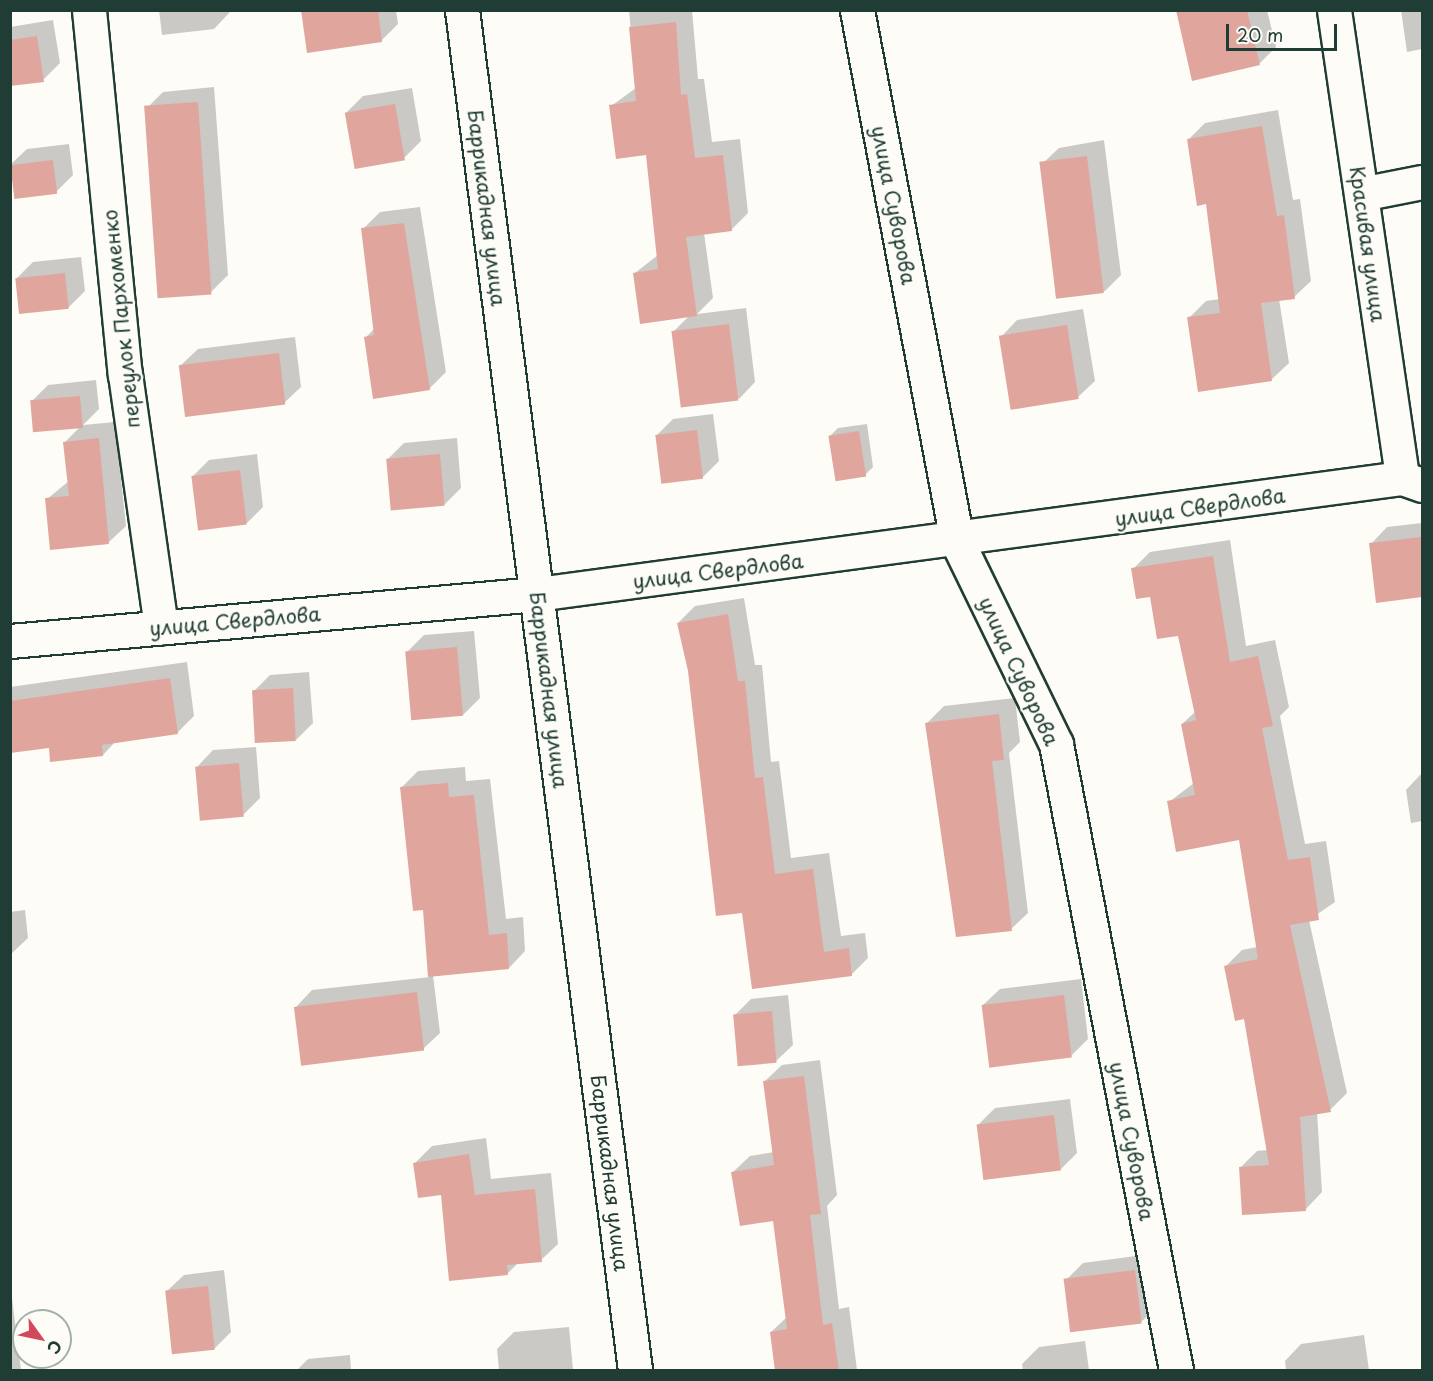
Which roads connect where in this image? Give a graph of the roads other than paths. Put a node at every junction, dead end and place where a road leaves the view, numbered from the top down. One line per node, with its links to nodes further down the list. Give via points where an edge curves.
1 (89, 10): 10 (street, переулок Пархоменко, via 125,374)
2 (462, 10): 9 (street, Баррикадная улица)
3 (857, 10): 8 (street, улица Суворова)
4 (1334, 10): 6 (street, Красивая улица)
5 (1422, 182): 6 (street)
6 (1361, 194): 7 (street, Красивая улица)
7 (1412, 481): 8 (street, улица Свердлова)
8 (957, 541): 9 (street, улица Свердлова); 13 (street, улица Суворова, via 1056,744)
9 (537, 594): 10 (street, улица Свердлова); 12 (street, Баррикадная улица)
10 (161, 627): 11 (street, улица Свердлова)
11 (10, 640)
12 (636, 1371)
13 (1176, 1371)

